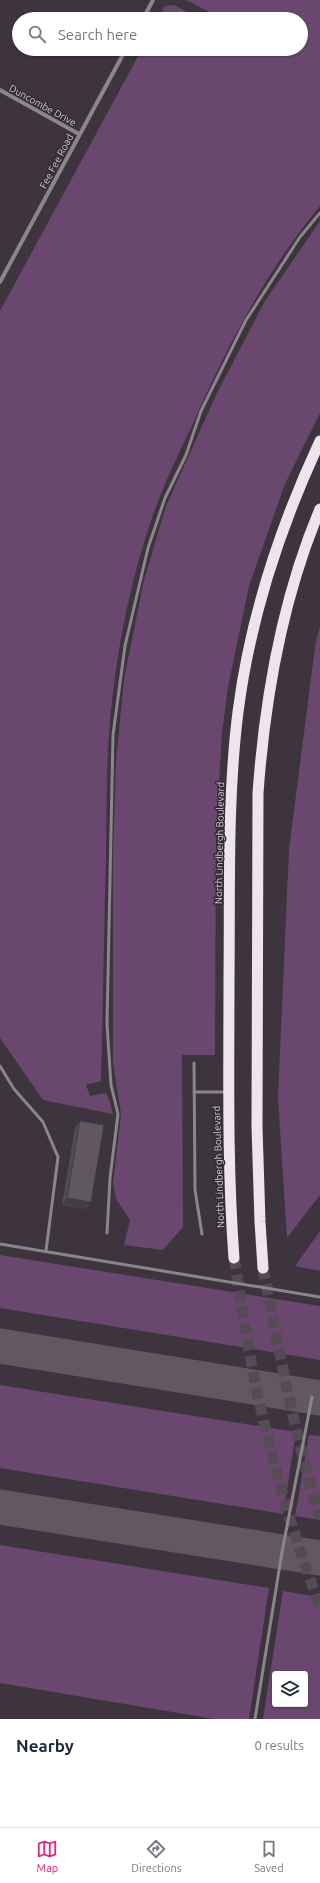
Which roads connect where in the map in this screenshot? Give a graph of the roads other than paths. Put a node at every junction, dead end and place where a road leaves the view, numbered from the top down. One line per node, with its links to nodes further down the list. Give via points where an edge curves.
1 (153, 0): 2 (street)
2 (147, 12)
3 (122, 56): 5 (street, Fee Fee Road)
4 (0, 90): 5 (street, Duncombe Drive)
5 (79, 134): 7 (street, Fee Fee Road)
6 (320, 213): 14 (lane, via 300,237 246,320 201,411 186,455 165,498 148,548 125,646 113,735 107,1024 110,1084 118,1114)
7 (0, 282)
8 (320, 441): 13 (highway, North Lindbergh Boulevard, via 302,481 269,571 256,618 238,711 231,805)
9 (320, 509): 19 (highway, via 288,604 268,697 258,793 257,1127)
10 (194, 1063): 12 (lane)
11 (0, 1066): 17 (lane, via 14,1089 43,1122 58,1157)
12 (194, 1092): 13 (lane); 15 (lane, via 195,1190)
13 (228, 1092): 18 (highway, North Lindbergh Boulevard)
14 (106, 1233)
15 (202, 1234)
16 (0, 1244): 17 (lane)
17 (46, 1251): 20 (lane)
18 (234, 1258)
19 (263, 1268)
20 (320, 1297)
21 (312, 1397): 22 (lane, via 282,1552)
22 (255, 1719)

